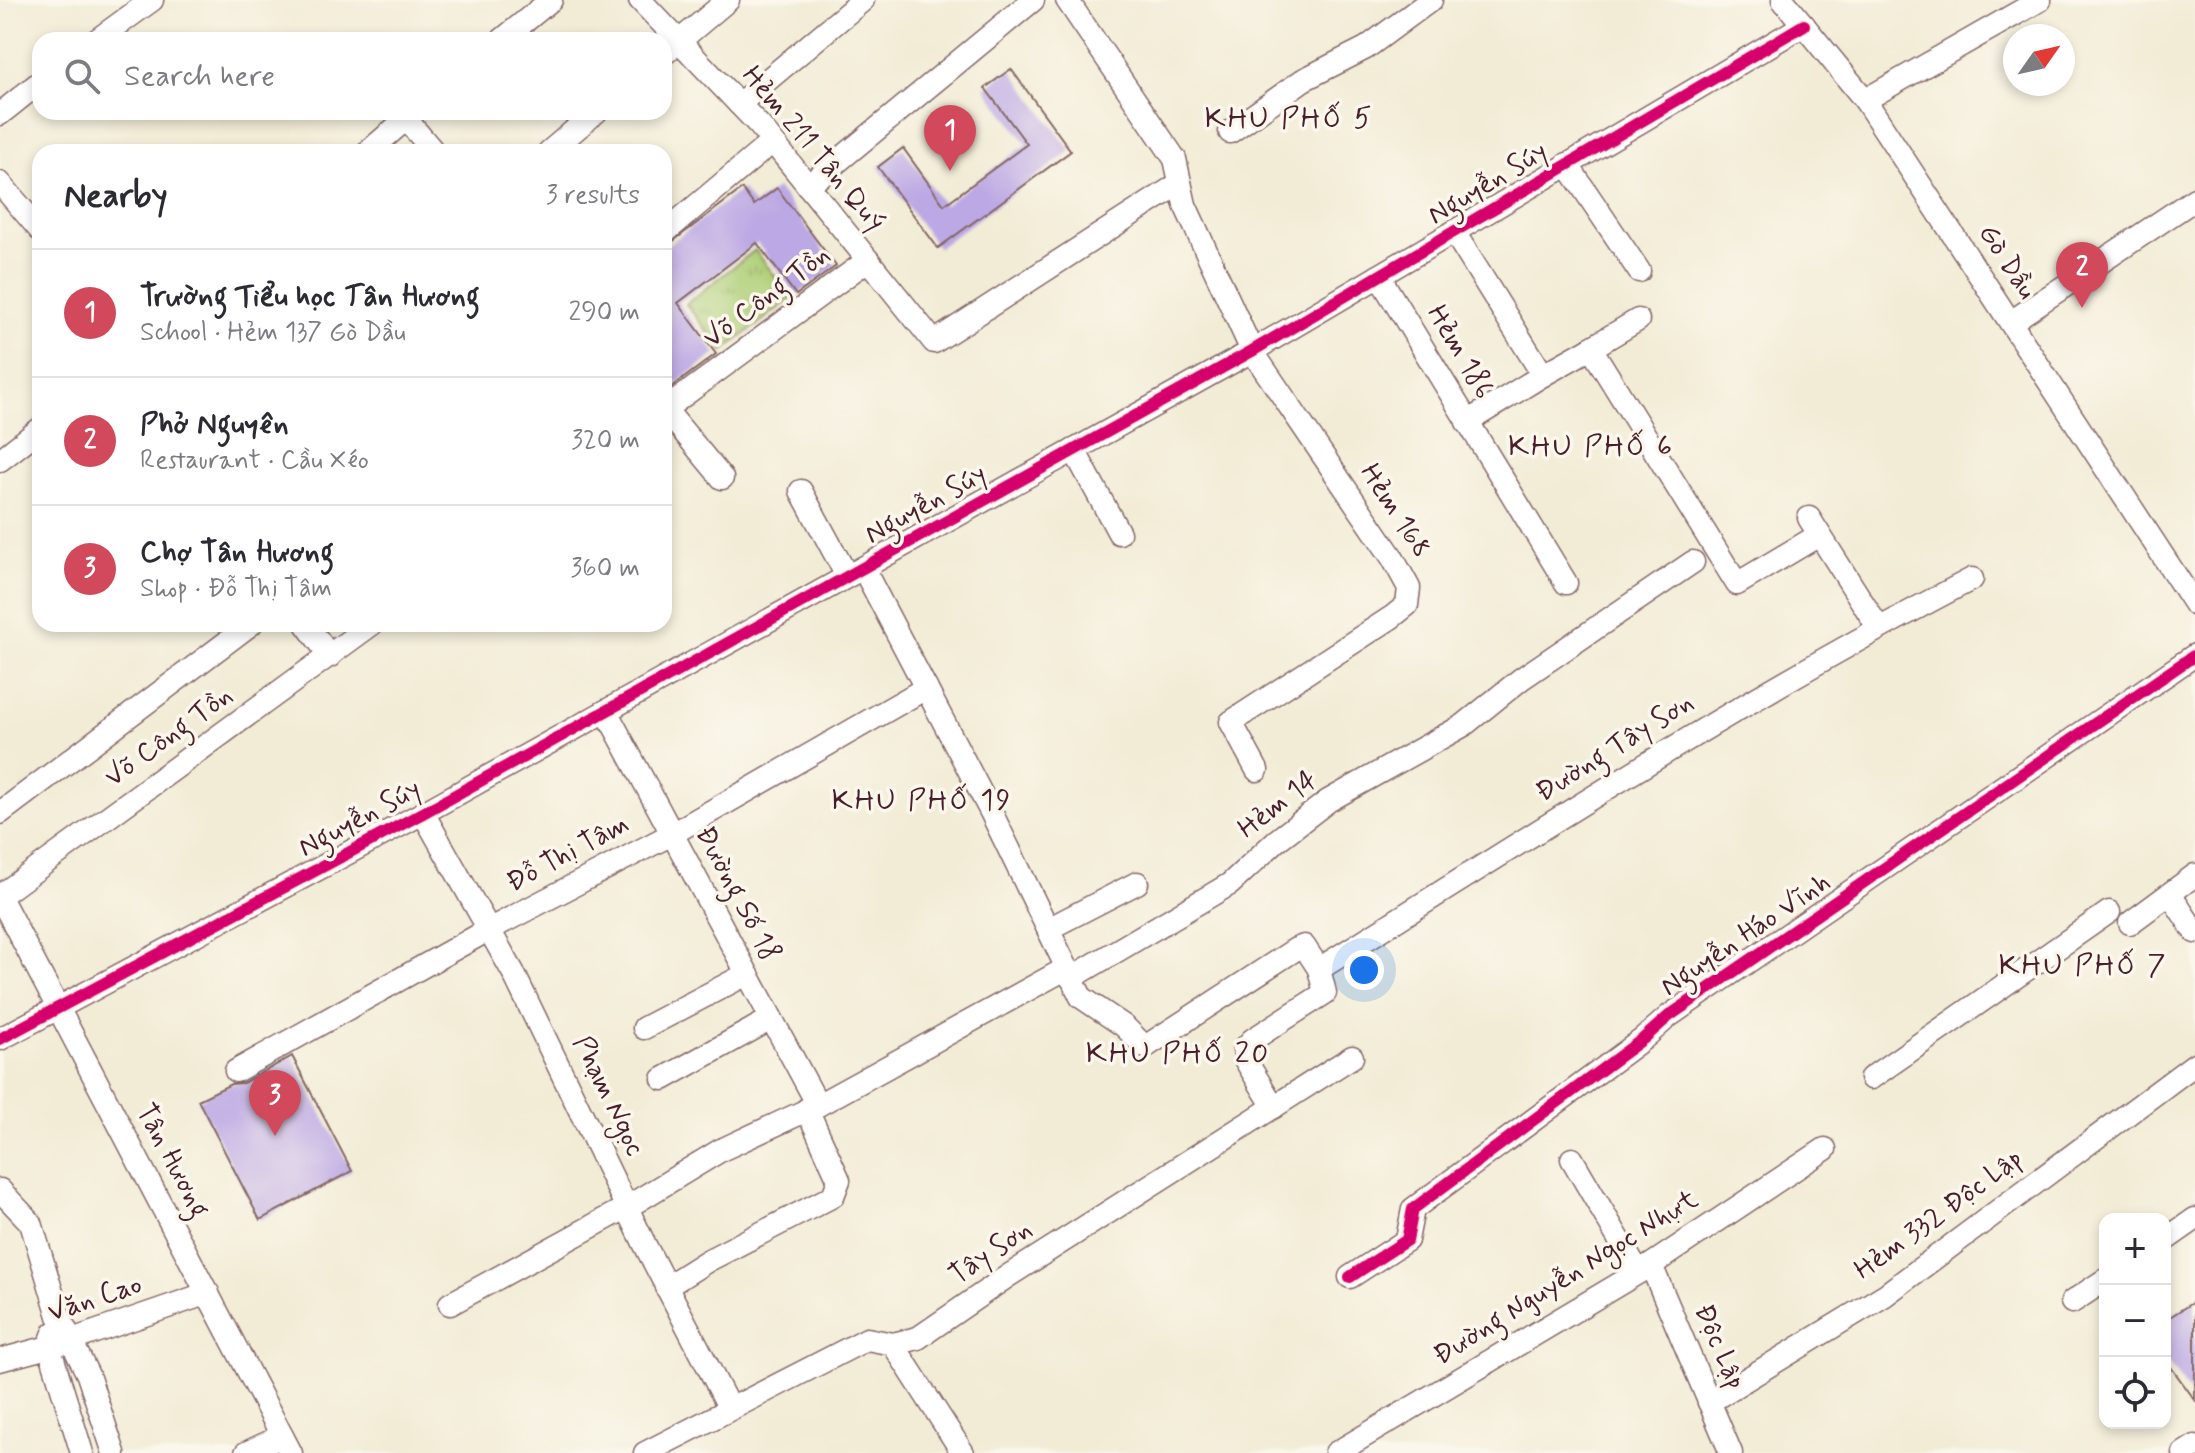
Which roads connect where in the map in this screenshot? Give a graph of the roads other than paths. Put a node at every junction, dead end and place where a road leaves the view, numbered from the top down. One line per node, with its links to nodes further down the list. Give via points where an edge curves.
1 (152, 0): 12 (street)
2 (551, 0): 13 (street)
3 (640, 0): 14 (street, Hẻm 211 Tân Quý)
4 (728, 0): 15 (street)
5 (863, 0): 19 (street)
6 (1033, 0): 32 (street)
7 (1067, 0): 31 (street, via 1175,159)
8 (1431, 0): 24 (street, via 1366,48 1303,80)
9 (1783, 0): 11 (street, Gò Dầu)
10 (2035, 1): 18 (street)
11 (1804, 25): 18 (street, Gò Dầu); 29 (street, Nguyễn Súy)
12 (108, 32)
13 (512, 32)
14 (661, 32)
15 (672, 46)
16 (672, 48): 19 (street, Hẻm 211 Tân Quý)
17 (32, 88): 20 (street)
18 (1865, 100): 41 (street, Gò Dầu)
19 (739, 104): 25 (street, Hẻm 211 Tân Quý)
20 (0, 114)
21 (405, 120): 26 (street)
22 (413, 120): 27 (street)
23 (587, 120): 28 (street)
24 (1230, 132)
25 (772, 142): 32 (street, Hẻm 211 Tân Quý); 35 (street)
26 (377, 144)
27 (429, 144)
28 (558, 144)
29 (1567, 164): 36 (street, Nguyễn Súy); 38 (street)
30 (0, 183): 34 (street)
31 (1180, 183): 37 (street, Hẻm 211 Tân Quý, via 934,342); 43 (street, via 1185,205)
32 (808, 186): 37 (street, Hẻm 211 Tân Quý)
33 (2195, 199): 41 (street)
34 (32, 221)
35 (672, 226)
36 (1454, 232): 39 (street, Nguyễn Súy); 44 (street)
37 (868, 260): 45 (street, Võ Công Tồn)
38 (1639, 271)
39 (1379, 276): 43 (street, Nguyễn Súy); 47 (street, Hẻm 186)
40 (1638, 320): 42 (street)
41 (2011, 322): 58 (street, Gò Dầu)
42 (1591, 348): 44 (street); 59 (street, via 1737,584 1814,526)
43 (1252, 351): 49 (street, Nguyễn Súy); 67 (street, Hẻm 168, via 1409,588 1407,605 1392,617 1231,722)
44 (1543, 375): 47 (street)
45 (672, 403)
46 (672, 419): 51 (street)
47 (1467, 422): 57 (street, Hẻm 186)
48 (32, 435): 50 (street)
49 (1074, 450): 53 (street); 55 (street, Nguyễn Súy)
50 (0, 460)
51 (722, 478)
52 (801, 491): 55 (street)
53 (1119, 533)
54 (1693, 562): 81 (street, Hẻm 14, via 1521,679 1464,725 1328,801 1230,884)
55 (855, 572): 65 (street); 66 (street, Nguyễn Súy)
56 (1972, 579): 59 (street, Đường Tây Sơn)
57 (1566, 583)
58 (2195, 605)
59 (1878, 627): 80 (street, Đường Tây Sơn, via 1649,760)
60 (240, 632): 68 (street)
61 (312, 632): 64 (street)
62 (362, 632): 64 (street, Võ Công Tồn)
63 (2195, 655): 101 (street, Nguyễn Háo Vĩnh, via 1669,1016 1413,1209 1407,1240)
64 (330, 656): 74 (street, Võ Công Tồn)
65 (926, 688): 70 (street, Đỗ Thị Tâm); 77 (street)
66 (606, 711): 69 (street, Nguyễn Súy); 70 (street, Đường Số 18)
67 (1257, 770)
68 (0, 813)
69 (423, 813): 78 (street, Phạm Ngọc); 83 (street, Nguyễn Súy)
70 (670, 835): 78 (street, Đỗ Thị Tâm); 82 (street, Đường Số 18)
71 (2195, 875): 73 (street)
72 (1137, 883): 77 (street)
73 (2170, 894): 76 (street); 79 (street)
74 (0, 896): 83 (street, Tân Hương)
75 (2109, 912): 90 (street)
76 (2130, 923)
77 (1048, 929): 81 (street)
78 (488, 930): 89 (street, Đỗ Thị Tâm); 97 (street, Phạm Ngọc)
79 (2195, 932)
80 (1319, 969): 81 (street, via 1304,946 1296,949 1145,1047 1081,997); 93 (street, via 1325,993 1244,1049)
81 (1069, 973): 92 (street, Hẻm 14)
82 (745, 975): 84 (street, Đường Số 18); 85 (street)
83 (61, 1008): 86 (street, Nguyễn Súy); 104 (street, Tân Hương)
84 (771, 1019): 91 (street); 92 (street, Đường Số 18)
85 (644, 1028)
86 (0, 1039)
87 (1352, 1057): 93 (street, Tây Sơn)
88 (2195, 1064): 112 (street, Hẻm 332 Độc Lập, via 1885,1295)
89 (236, 1071)
90 (1871, 1078)
91 (663, 1079)
92 (813, 1107): 97 (street, Hẻm 14, via 721,1150); 103 (street, Đường Số 18, via 839,1180 833,1196)
93 (1274, 1107): 109 (street, Tây Sơn, via 918,1338)
94 (1825, 1149): 100 (street, Đường Nguyễn Ngọc Nhựt)
95 (1572, 1159): 100 (street, Độc Lập)
96 (0, 1190): 107 (street, via 31,1223)
97 (629, 1206): 103 (street, Phạm Ngọc); 106 (street, Hẻm 14)
98 (2195, 1219): 99 (street)
99 (2171, 1236)
100 (1644, 1269): 112 (street, Độc Lập); 121 (street, Đường Nguyễn Ngọc Nhựt)
101 (1350, 1277)
102 (2099, 1284): 105 (street)
103 (666, 1287): 113 (street, Phạm Ngọc)
104 (208, 1293): 108 (street, Văn Cao); 114 (street, Tân Hương)
105 (2072, 1302)
106 (450, 1304)
107 (59, 1316): 108 (street); 110 (street)
108 (72, 1340): 110 (street, Văn Cao); 117 (street)
109 (893, 1344): 113 (street, Tây Sơn, via 867,1339); 120 (street)
110 (49, 1346): 111 (street, Văn Cao); 116 (street)
111 (0, 1360)
112 (1709, 1402): 122 (street, Độc Lập)
113 (730, 1409): 119 (street, Tây Sơn)
114 (287, 1445): 118 (street)
115 (2195, 1446): 123 (street)
116 (82, 1453)
117 (114, 1453)
118 (246, 1453)
119 (645, 1453)
120 (963, 1453)
121 (1336, 1453)
122 (1731, 1453)
123 (2184, 1453)

